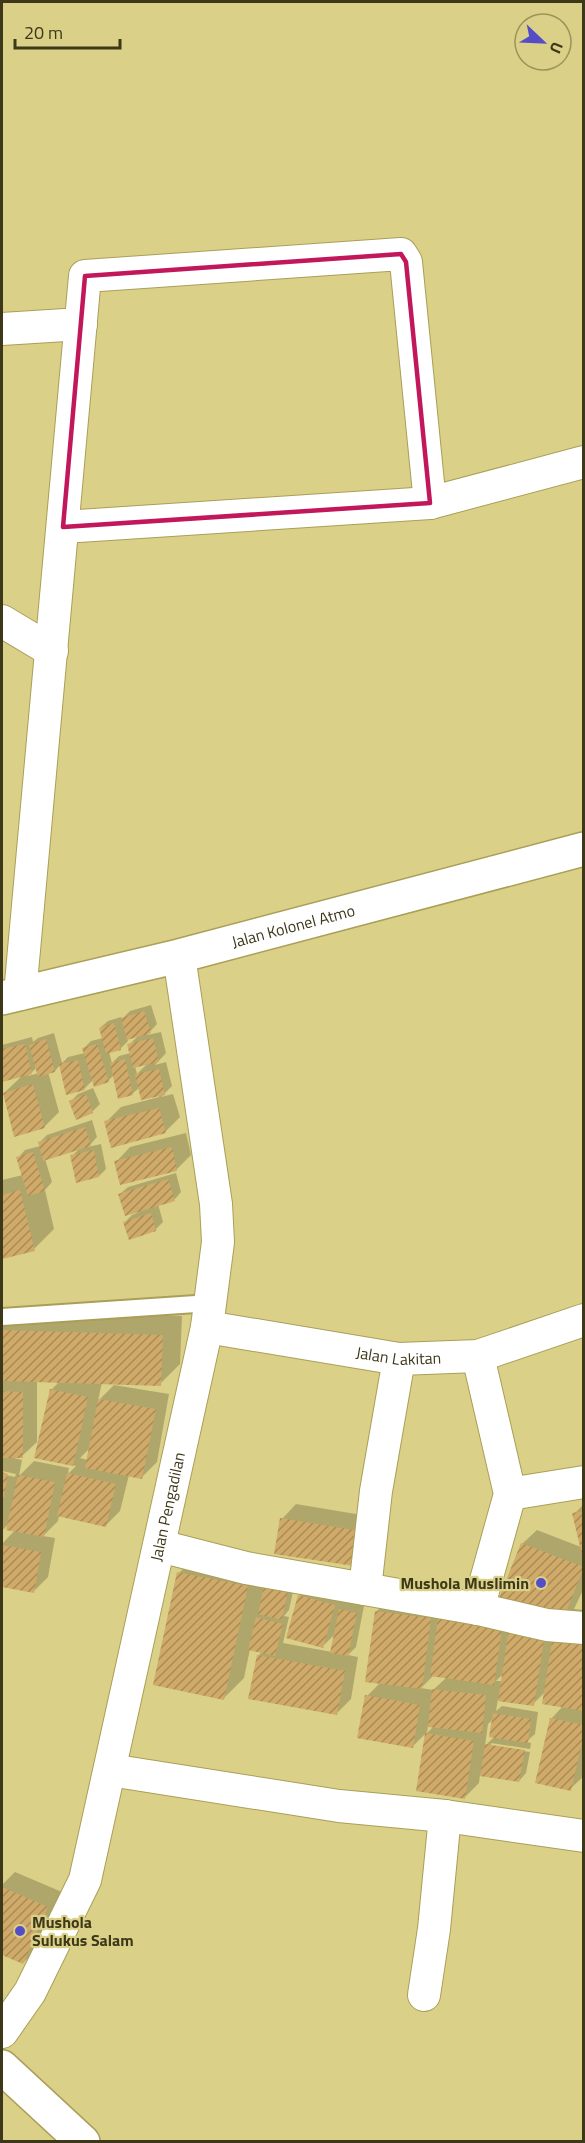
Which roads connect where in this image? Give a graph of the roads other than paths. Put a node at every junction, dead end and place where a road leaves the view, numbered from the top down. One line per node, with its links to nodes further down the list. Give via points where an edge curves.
1 (81, 324): 2 (street); 4 (street, via 86,275 401,254 406,262); 5 (street)
2 (2, 329)
3 (584, 462): 4 (street)
4 (430, 502): 5 (street)
5 (63, 527): 7 (street)
6 (2, 621): 7 (street)
7 (52, 651): 10 (street)
8 (584, 849): 9 (main road, Jalan Kolonel Atmo)
9 (179, 956): 10 (main road, Jalan Kolonel Atmo); 11 (street, Jalan Pengadilan, via 216,1204 218,1242)
10 (11, 996)
11 (209, 1315): 12 (lane); 15 (street, Jalan Lakitan); 18 (street, Jalan Pengadilan)
12 (2, 1317)
13 (584, 1320): 14 (street, Jalan Lakitan)
14 (477, 1356): 15 (street, Jalan Lakitan); 17 (street)
15 (399, 1359): 19 (street, via 376,1491)
16 (584, 1482): 17 (street)
17 (510, 1494): 20 (street)
18 (160, 1546): 19 (street, via 246,1568); 22 (street, Jalan Pengadilan)
19 (365, 1589): 20 (street)
20 (478, 1609): 21 (street, via 547,1625)
21 (584, 1628)
22 (110, 1770): 23 (street, via 339,1806); 26 (street, Jalan Pengadilan, via 85,1880 30,1992)
23 (445, 1816): 24 (street); 25 (street)
24 (584, 1836)
25 (424, 1995)
26 (2, 2032)
27 (2, 2067): 28 (main road)
28 (83, 2142)

